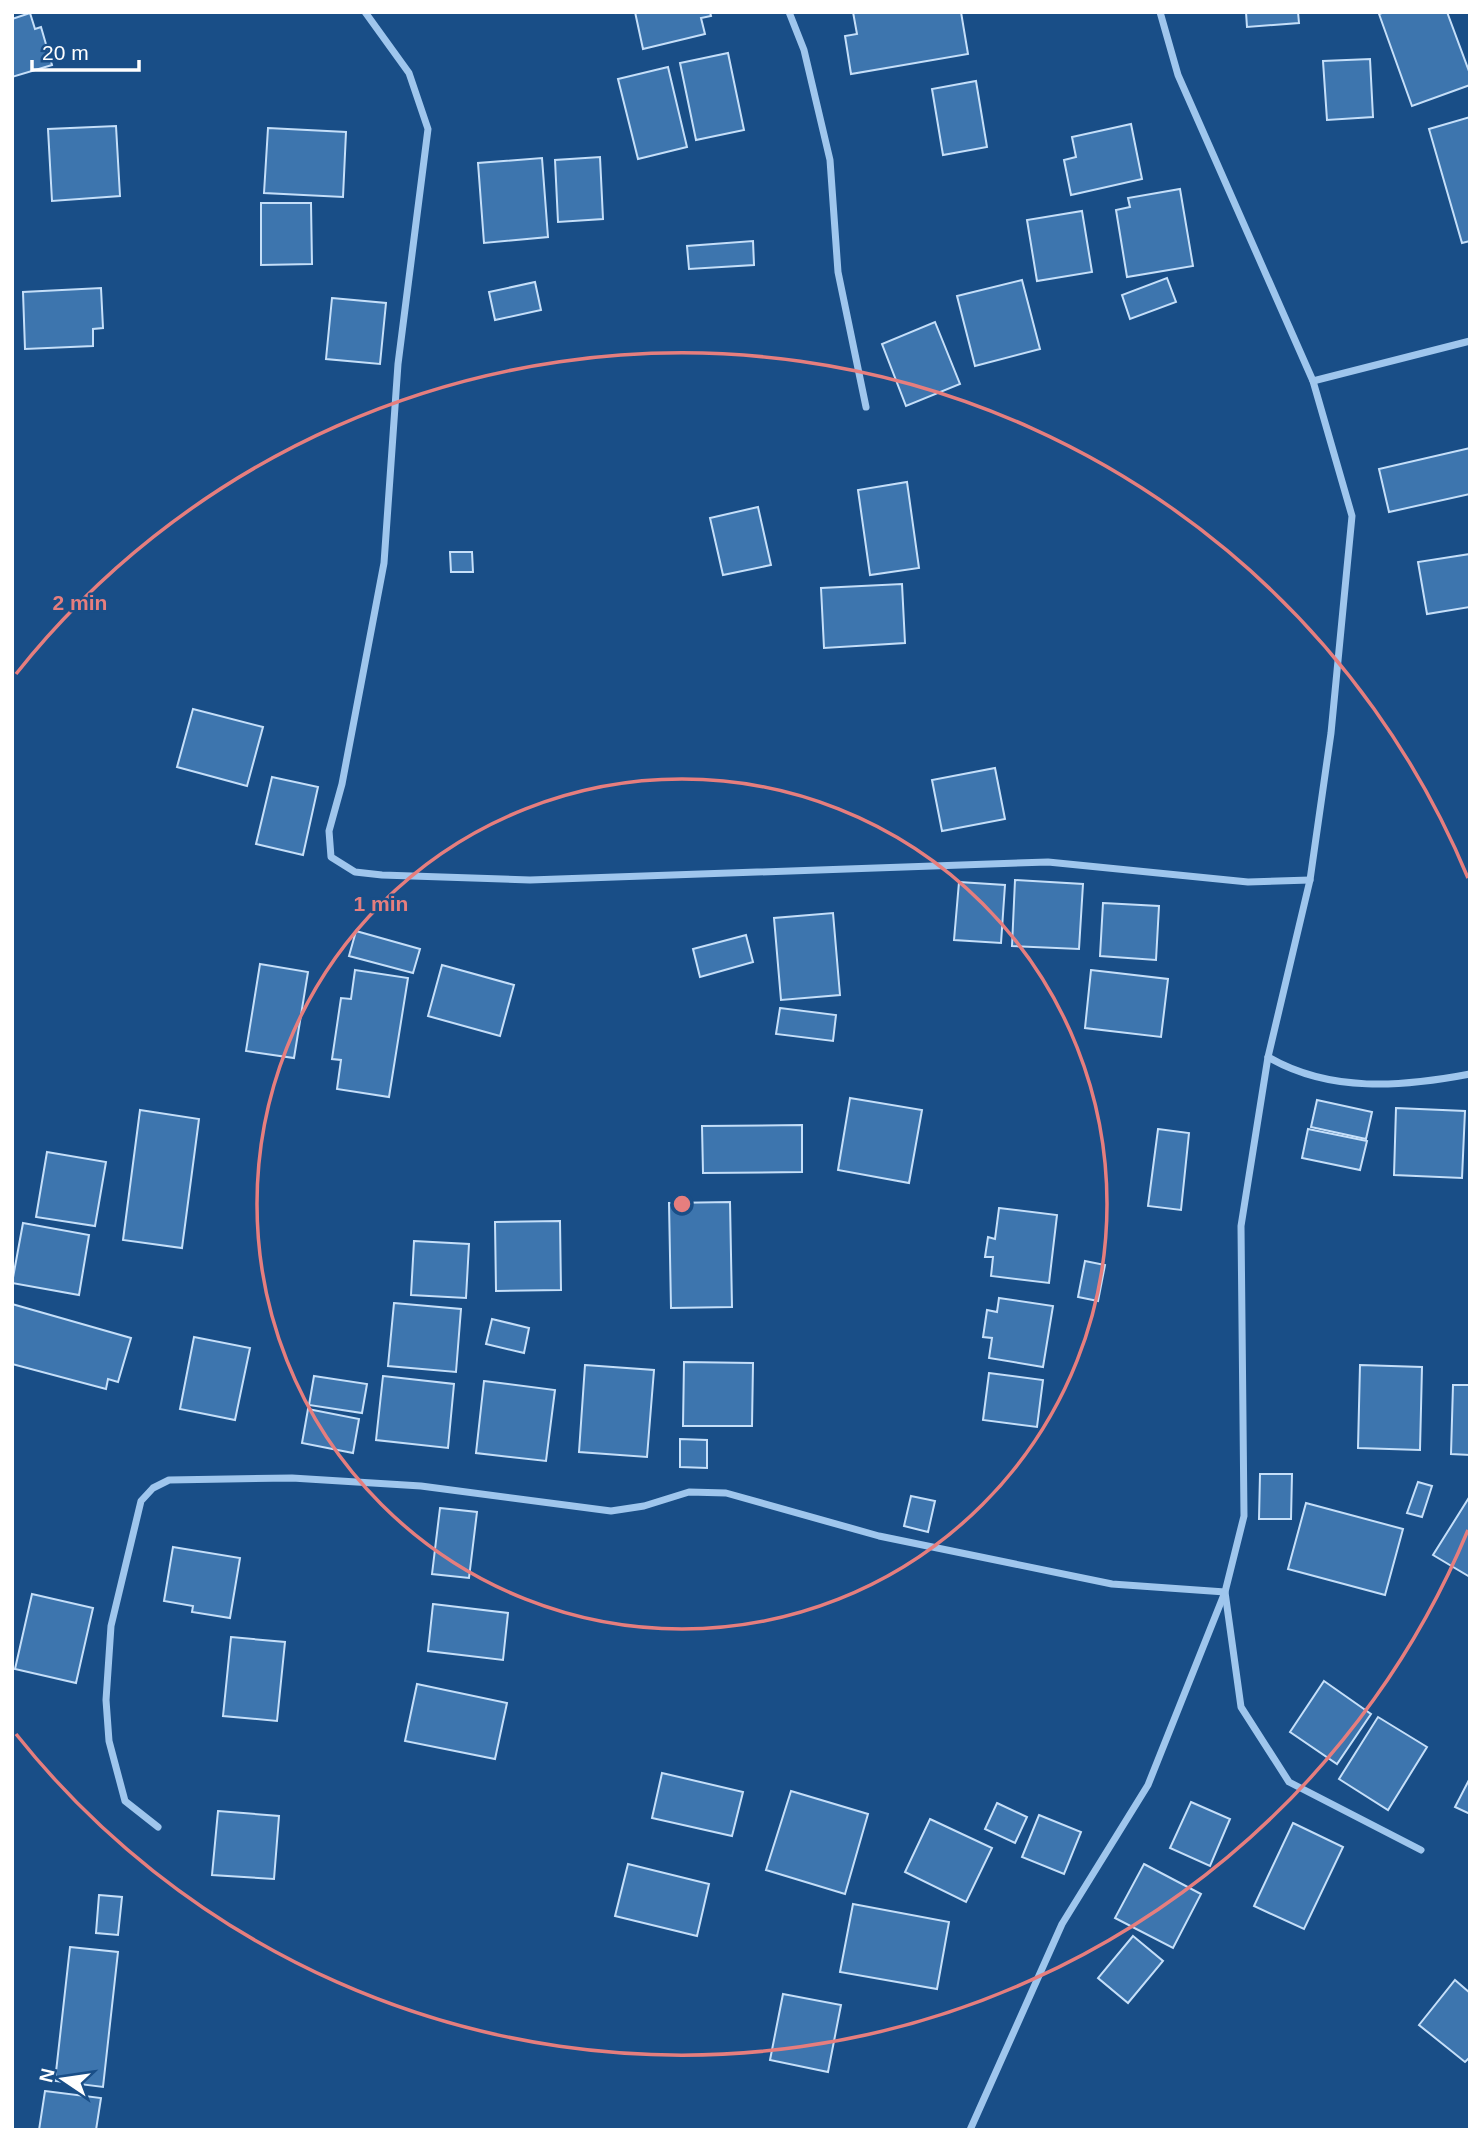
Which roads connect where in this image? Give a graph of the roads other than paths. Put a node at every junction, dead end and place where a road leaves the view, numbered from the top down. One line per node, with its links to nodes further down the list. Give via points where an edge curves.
1 (365, 12): 7 (street, via 409,73 428,129 398,364 384,563 329,831 331,857 355,872 530,880 1048,862 1248,882)
2 (789, 12): 6 (street, via 804,50 830,160 838,272)
3 (1160, 12): 5 (street, via 1178,75)
4 (1470, 341): 5 (street)
5 (1313, 381): 7 (street, via 1352,516 1331,733)
6 (866, 407)
7 (1310, 880): 8 (street)
8 (1268, 1057): 9 (street, via 1323,1080 1409,1085); 10 (street, via 1241,1226 1244,1516)
9 (1470, 1074)
10 (1225, 1592): 11 (street, via 1112,1584 880,1536 726,1493 690,1492 611,1511 421,1486 292,1478 169,1480 141,1501 111,1626 106,1700 109,1741 125,1801); 12 (street, via 1241,1707 1289,1782); 13 (street, via 1149,1785 1062,1924)
11 (158, 1827)
12 (1421, 1850)
13 (971, 2130)

